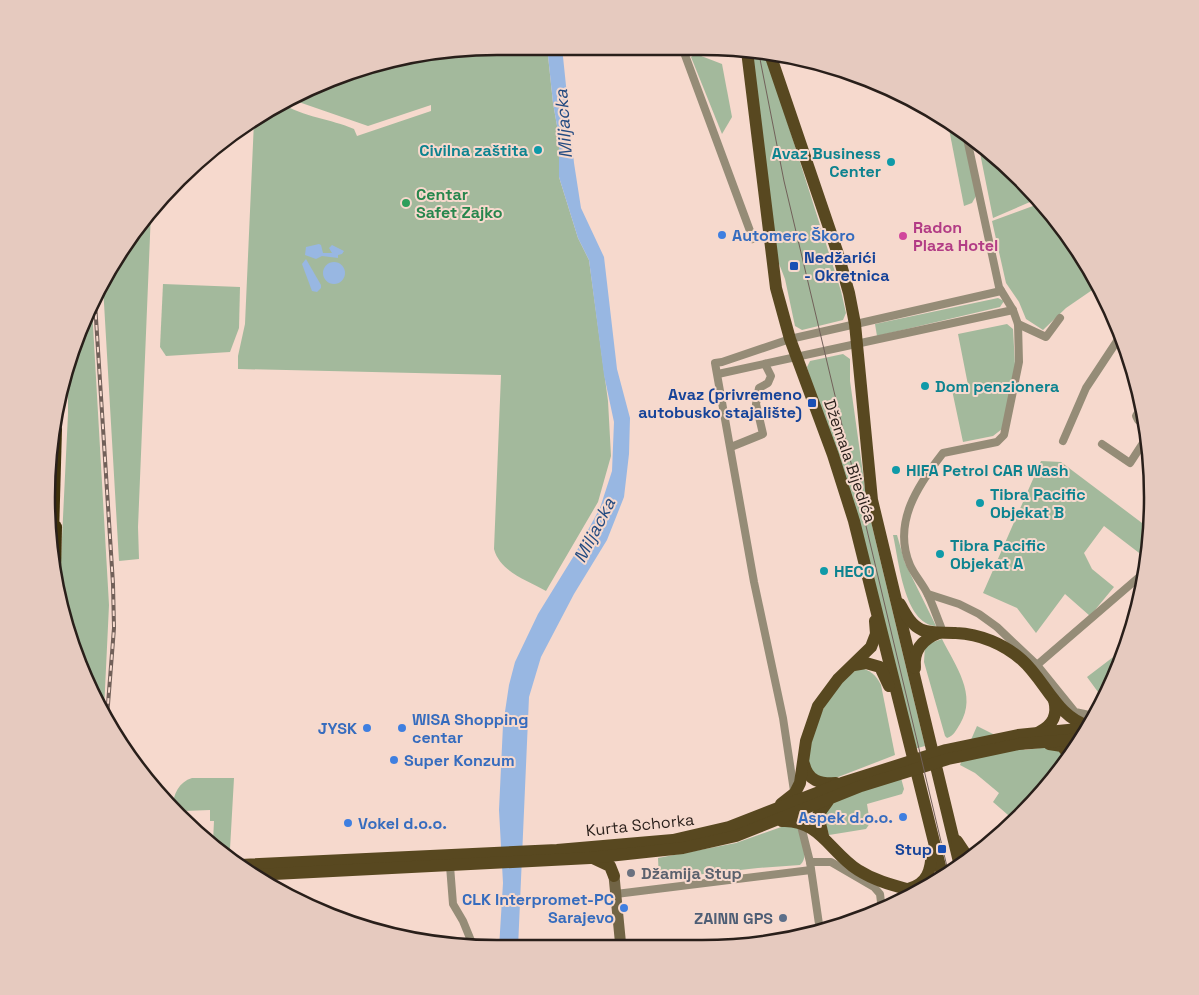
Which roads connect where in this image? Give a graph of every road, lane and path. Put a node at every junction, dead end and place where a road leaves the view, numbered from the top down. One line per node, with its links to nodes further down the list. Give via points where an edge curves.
1 (685, 55): 5 (street)
2 (748, 58): 11 (main road, Džemala Bijedića, via 772,260)
3 (772, 61): 9 (main road, Džemala Bijedića, via 838,254)
4 (968, 144): 6 (street)
5 (754, 239)
6 (1001, 291): 7 (street); 9 (street)
7 (1013, 310): 10 (street); 13 (street)
8 (1060, 318): 10 (street, via 1046,337)
9 (855, 324): 11 (street); 13 (main road, Džemala Bijedića)
10 (1018, 324): 22 (street, via 1019,362 1004,435 997,442 943,453 923,480 906,520 903,538 910,565)
11 (790, 339): 14 (main road, Džemala Bijedića); 16 (street, via 715,362)
12 (1116, 343): 17 (street, via 1086,388)
13 (857, 345): 14 (street); 23 (main road, Džemala Bijedića, via 869,486)
14 (797, 358): 15 (street); 24 (main road, Džemala Bijedića, via 840,476)
15 (765, 364): 16 (street); 19 (street, via 771,376 756,396 762,434)
16 (718, 374): 19 (street)
17 (1063, 441)
18 (1102, 444): 20 (street, via 1130,463)
19 (731, 447): 54 (street, via 796,806)
20 (1141, 447)
21 (1136, 580): 27 (street)
22 (928, 594): 25 (street); 27 (street, via 978,614 997,627)
23 (894, 596): 25 (main road, via 912,623 922,630); 29 (main road, Džemala Bijedića)
24 (876, 606): 26 (main road, via 874,641); 28 (main road, Džemala Bijedića)
25 (940, 630): 27 (main road, via 989,640); 29 (main road, via 924,640 916,652)
26 (854, 665): 28 (main road, via 866,663 880,667); 37 (main road, via 838,679 818,706 808,730)
27 (1035, 668): 30 (main road); 31 (street, via 1075,712)
28 (898, 697): 45 (main road, Džemala Bijedića)
29 (919, 700): 44 (main road, Džemala Bijedića)
30 (1054, 700): 32 (main road, via 1071,718); 34 (main road, via 1057,709 1054,720)
31 (1087, 715)
32 (1082, 724)
33 (1078, 729): 34 (main road, Kurta Schorka)
34 (1038, 737): 35 (main road, Kurta Schorka); 36 (main road); 38 (main road, Kurta Schorka, via 1019,739)
35 (1072, 739)
36 (1065, 749)
37 (803, 761): 39 (main road, via 814,781); 42 (main road, via 800,782)
38 (859, 781): 39 (main road, Kurta Schorka); 40 (main road, Kurta Schorka)
39 (842, 783): 41 (main road, Kurta Schorka)
40 (832, 798): 41 (main road, Kurta Schorka); 43 (main road, via 820,810)
41 (801, 805): 42 (main road, Kurta Schorka)
42 (783, 813): 43 (main road); 47 (main road, Kurta Schorka, via 722,840); 48 (main road, Kurta Schorka, via 673,840)
43 (821, 831): 59 (main road, via 850,865 881,882)
44 (954, 837): 46 (main road); 51 (main road, Džemala Bijedića)
45 (932, 840): 55 (main road, Džemala Bijedića); 58 (main road, via 928,875)
46 (965, 853)
47 (632, 855): 50 (main road, Kurta Schorka); 57 (main road, via 620,861)
48 (525, 856): 49 (main road, Kurta Schorka); 50 (main road, Kurta Schorka)
49 (489, 858): 52 (main road, Kurta Schorka); 53 (main road, Kurta Schorka)
50 (590, 858): 57 (main road, via 610,866)
51 (958, 858)
52 (252, 865)
53 (450, 866): 56 (main road, Kurta Schorka); 63 (street, via 453,904)
54 (810, 866): 60 (street); 61 (street, via 831,862 874,887); 62 (street)
55 (940, 869)
56 (266, 874)
57 (614, 876): 60 (main road)
58 (924, 881)
59 (907, 889)
60 (616, 894): 64 (main road)
61 (881, 901)
62 (819, 924)
63 (470, 939)
64 (620, 940)

